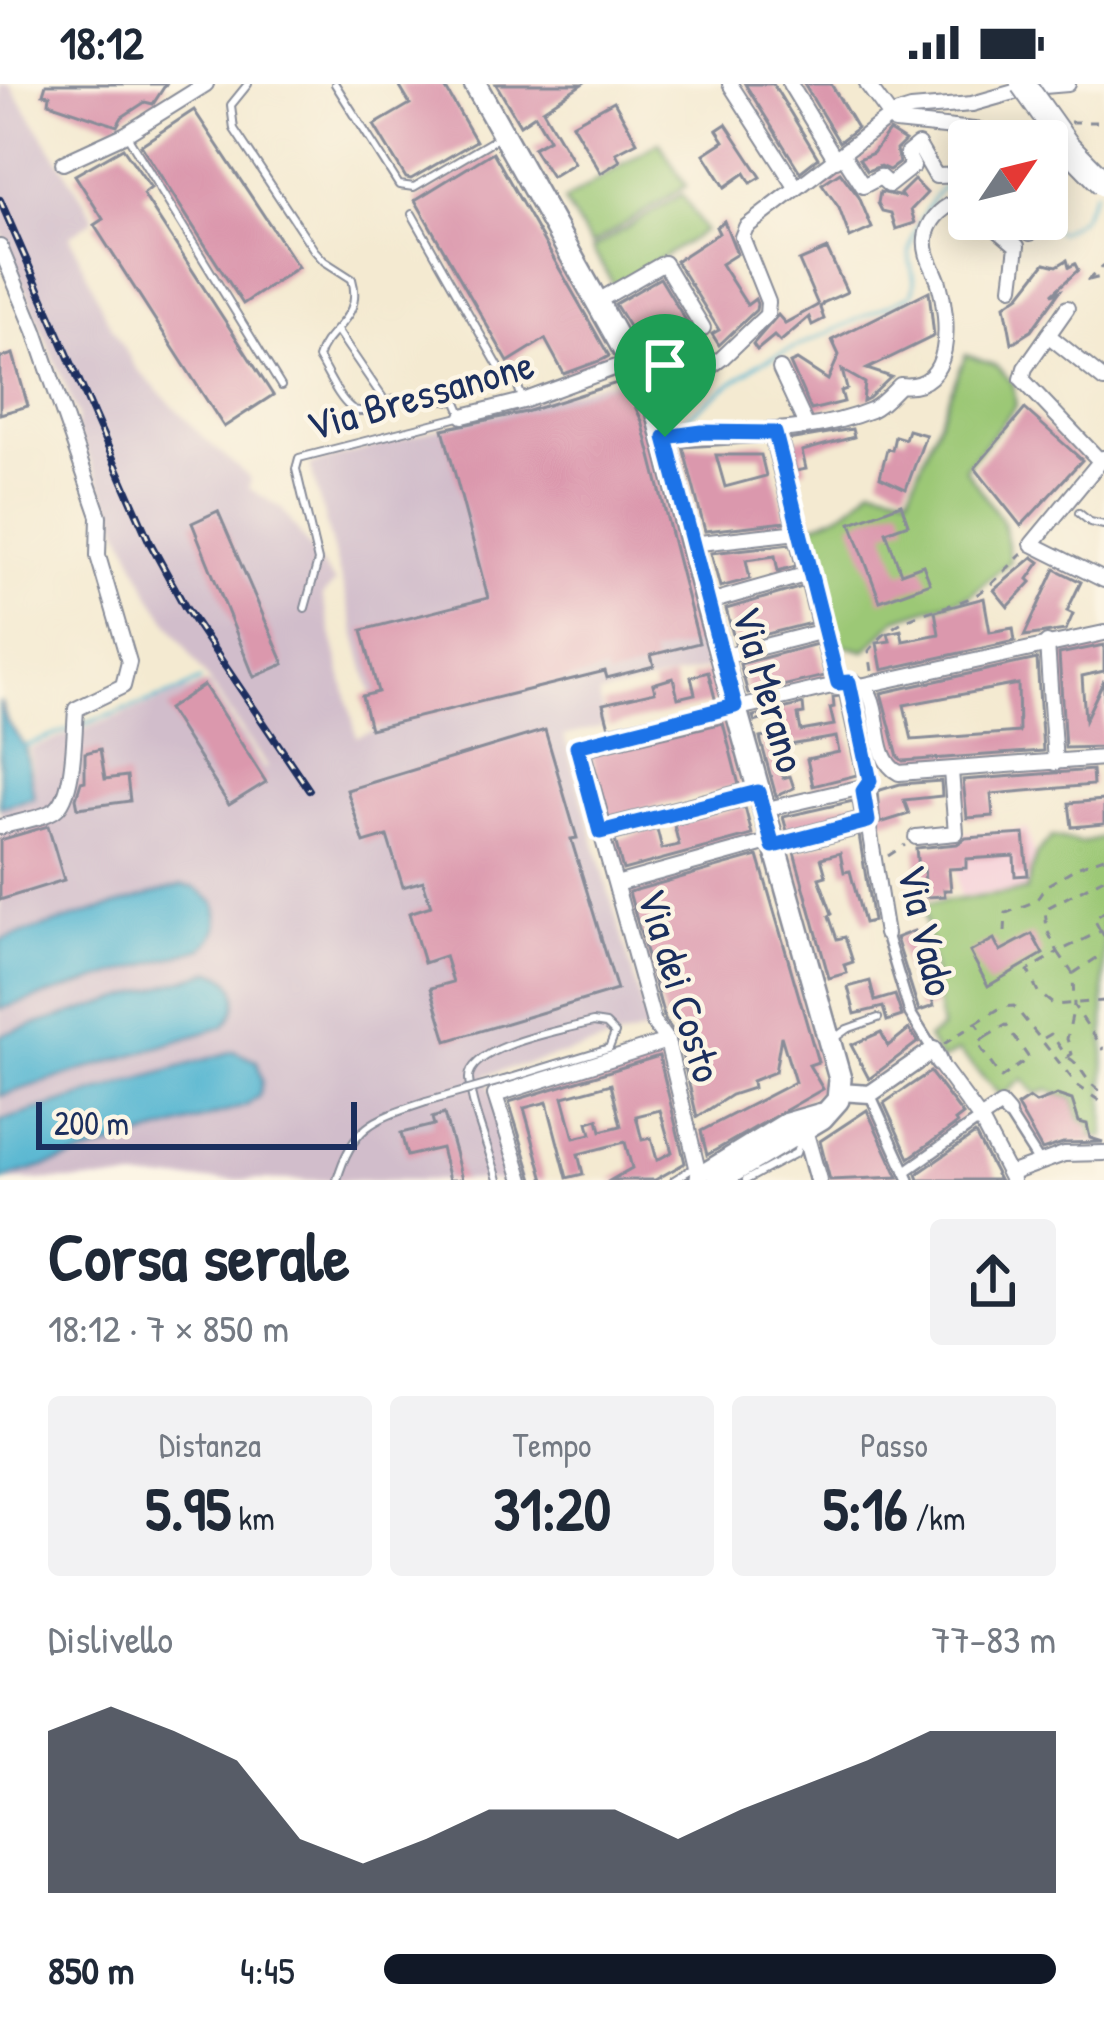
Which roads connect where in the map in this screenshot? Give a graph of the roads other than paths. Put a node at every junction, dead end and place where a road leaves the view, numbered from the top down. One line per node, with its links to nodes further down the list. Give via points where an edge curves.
1 (206, 84): 13 (street)
2 (248, 84): 28 (lane, via 231,105 234,128 314,250 352,279 354,304)
3 (335, 84): 14 (lane, via 406,187)
4 (475, 84): 14 (main road, Via Merano)
5 (730, 84): 20 (street)
6 (790, 84): 15 (street)
7 (867, 84): 10 (street)
8 (1068, 84): 9 (street)
9 (1031, 85): 10 (street, via 972,104); 11 (lane); 17 (highway); 19 (highway, bridge, via 1067,146)
10 (892, 115): 12 (street, via 896,122); 15 (street)
11 (1058, 120)
12 (948, 127)
13 (126, 134): 16 (street); 33 (lane)
14 (504, 135): 26 (main road, Via Merano)
15 (840, 157): 18 (street, via 863,186 880,178 889,185 913,166 907,154 918,145 936,176); 20 (street)
16 (64, 163)
17 (1104, 164)
18 (948, 176)
19 (1104, 184)
20 (796, 188): 36 (street, via 742,236 767,315)
21 (948, 207): 38 (street, via 926,238 945,325 934,374 900,386 874,409)
22 (412, 214): 35 (lane)
23 (1010, 240): 25 (street, via 1017,246)
24 (0, 247): 62 (street, via 99,516 98,556 130,662 123,686 79,705 56,809)
25 (1012, 287)
26 (598, 302): 30 (main road, Via Merano); 30 (street, via 664,263 703,328)
27 (1067, 308): 29 (street)
28 (338, 332): 34 (lane); 34 (lane, via 318,358 344,399 362,412)
29 (1048, 334): 32 (street); 41 (street, via 1022,379)
30 (635, 366): 35 (street, Via Bressanone); 36 (main road, Via Merano)
31 (780, 369): 38 (street)
32 (1104, 380)
33 (281, 386)
34 (385, 401): 37 (lane, via 457,402)
35 (523, 401): 37 (street, Via Bressanone)
36 (656, 406): 40 (main road, Via Merano)
37 (463, 416): 49 (lane, Via Bressanone, via 298,458 318,561)
38 (806, 425): 39 (street)
39 (775, 433): 40 (street); 44 (street, Via Vado)
40 (665, 437): 45 (main road, Via Merano)
41 (1102, 458): 47 (street, via 1032,544)
42 (1078, 513): 43 (lane)
43 (1104, 525)
44 (798, 532): 45 (street); 46 (street, Via Vado)
45 (691, 544): 48 (main road, Via Merano)
46 (808, 574): 48 (street); 50 (street, Via Vado)
47 (1104, 580)
48 (706, 603): 53 (main road, Via Merano)
49 (305, 608)
50 (824, 631): 53 (street); 54 (street, Via Vado)
51 (1104, 632): 52 (street)
52 (1047, 643): 54 (street); 57 (street)
53 (721, 656): 55 (main road, Via Merano)
54 (856, 683): 55 (street); 58 (street, via 870,692 888,767); 59 (street, Via Vado)
55 (743, 720): 60 (main road, Via Merano); 63 (street, Via dei Costo, via 577,746)
56 (1104, 758): 57 (street)
57 (1055, 763): 58 (street)
58 (951, 771): 64 (street, via 956,833)
59 (867, 786): 60 (street); 61 (street, Via Vado)
60 (761, 801): 63 (street); 65 (main road, Via Merano)
61 (868, 821): 65 (street); 67 (street, Via Vado)
62 (0, 827)
63 (600, 832): 66 (street, Via dei Costo)
64 (916, 837)
65 (772, 843): 66 (street); 70 (main road, Via Merano)
66 (616, 884): 69 (street, Via dei Costo, via 654,1023)
67 (886, 934): 71 (street, Via Vado, via 910,1013)
68 (878, 1018): 70 (lane)
69 (667, 1041): 79 (street, Via dei Costo); 84 (street, via 495,1095)
70 (828, 1043): 73 (main road, Via Merano)
71 (936, 1054): 72 (street); 75 (street, Via Vado)
72 (870, 1094): 73 (street); 80 (street)
73 (837, 1100): 76 (main road); 79 (street, via 785,1122)
74 (1004, 1109): 75 (street); 78 (street)
75 (980, 1119): 80 (street); 81 (street, Via Vado)
76 (804, 1130): 79 (main road); 86 (lane, via 796,1153); 87 (street)
77 (1104, 1153): 78 (street)
78 (1038, 1160): 81 (street)
79 (703, 1175): 85 (lane)
80 (906, 1177)
81 (1011, 1177)
82 (337, 1180): 83 (lane, bridge, via 356,1134 376,1118 426,1102 504,1080 609,1048 615,1033 606,1024 477,1060 469,1078)
83 (498, 1180)
84 (522, 1180)
85 (674, 1180)
86 (746, 1180)
87 (818, 1180)

